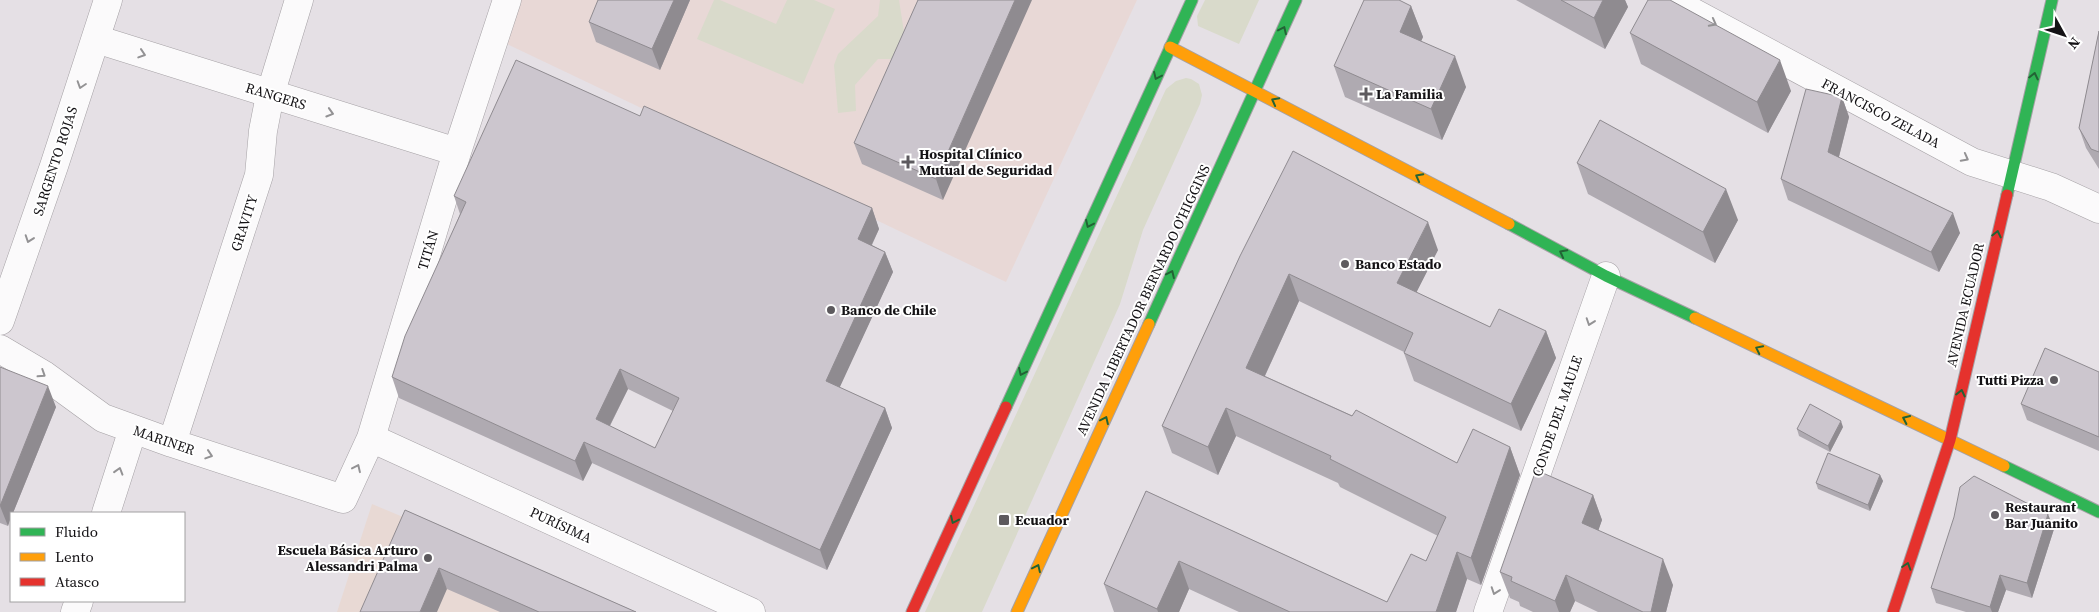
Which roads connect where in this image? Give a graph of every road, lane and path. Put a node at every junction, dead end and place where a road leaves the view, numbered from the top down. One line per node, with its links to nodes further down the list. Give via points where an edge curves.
1 (108, 0): 8 (street, SARGENTO ROJAS)
2 (299, 0): 11 (street, GRAVITY)
3 (1192, 0): 9 (main road)
4 (1296, 0): 10 (main road, AVENIDA LIBERTADOR BERNARDO O'HIGGINS, one-way to 4)
5 (1670, 0): 13 (street, FRANCISCO ZELADA, one-way to 13, via 1972,162)
6 (2052, 0): 13 (main road, AVENIDA ECUADOR, one-way to 6)
7 (504, 10): 12 (street, TITÁN)
8 (96, 39): 11 (street, RANGERS, one-way to 11); 16 (street, SARGENTO ROJAS, one-way to 16)
9 (1170, 47): 10 (main road); 26 (main road, one-way to 26)
10 (1255, 90): 15 (main road, one-way to 10); 27 (main road, AVENIDA LIBERTADOR BERNARDO O'HIGGINS, one-way to 10)
11 (270, 95): 12 (street, RANGERS, one-way to 12); 21 (street, GRAVITY, via 262,131 259,175)
12 (457, 152): 19 (street, TITÁN)
13 (2010, 174): 14 (street, FRANCISCO ZELADA, via 2051,187); 20 (main road, AVENIDA ECUADOR, one-way to 13)
14 (2099, 209)
15 (1606, 276): 20 (main road, one-way to 15); 28 (street, CONDE DEL MAULE, one-way to 28)
16 (0, 321)
17 (0, 349): 18 (street, MARINER, one-way to 18, via 44,375 103,418)
18 (132, 429): 21 (street, MARINER); 23 (street, one-way to 18)
19 (372, 438): 22 (street, TITÁN, one-way to 19); 25 (street, PURÍSIMA)
20 (1950, 440): 24 (main road); 29 (main road, AVENIDA ECUADOR, one-way to 20)
21 (172, 443): 22 (street, MARINER, one-way to 22)
22 (343, 499)
23 (106, 512)
24 (2099, 512)
25 (750, 612)
26 (912, 612)
27 (1017, 612)
28 (1488, 612)
29 (1892, 612)

